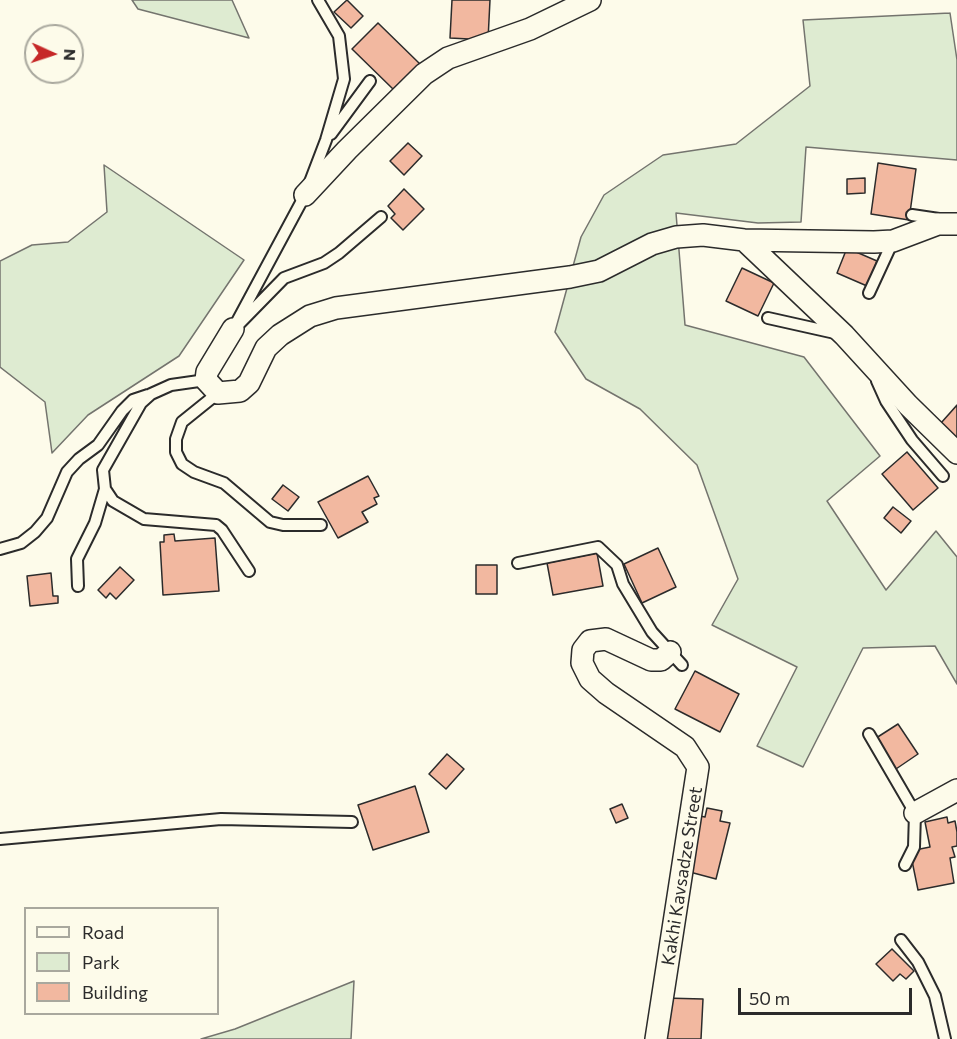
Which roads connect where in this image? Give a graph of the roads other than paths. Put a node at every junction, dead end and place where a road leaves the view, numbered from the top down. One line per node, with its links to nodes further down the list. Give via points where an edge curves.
1 (318, 0): 4 (lane, via 339,36 344,79)
2 (583, 2): 5 (street, via 530,29 448,58 389,108)
3 (370, 81): 4 (lane)
4 (326, 140): 5 (lane)
5 (305, 195): 13 (lane)
6 (912, 215): 8 (lane)
7 (381, 217): 13 (lane, via 324,263 284,279)
8 (957, 223): 10 (street, via 938,224)
9 (744, 240): 10 (street); 14 (street); 16 (street, via 702,235 676,237 652,244 599,271 570,278 336,308 310,316 280,335 266,348 249,383 240,391)
10 (893, 240): 11 (lane)
11 (869, 293)
12 (768, 318): 14 (lane)
13 (233, 329): 16 (street, via 207,372)
14 (844, 335): 15 (street)
15 (868, 361): 18 (street); 19 (lane, via 886,401)
16 (212, 386): 17 (lane, via 189,381); 21 (lane, via 182,422 176,452 182,464 224,483 270,522)
17 (151, 394): 20 (lane, via 133,416 103,470); 22 (lane, via 133,400 98,444 67,472 47,518 34,532 21,543)
18 (957, 453)
19 (943, 476)
20 (105, 489): 24 (lane, via 113,501 144,519 216,525); 25 (lane, via 95,523 77,559)
21 (321, 525)
22 (0, 549)
23 (518, 563): 26 (lane, via 598,547 617,566 631,600)
24 (249, 572)
25 (78, 586)
26 (676, 659): 34 (street, Kakhi Kavsadze Street, via 651,660 606,639 591,641 583,650 582,663 590,679 685,747 698,767)
27 (869, 734): 29 (lane)
28 (957, 790): 29 (street)
29 (915, 813): 32 (lane, via 914,847)
30 (352, 822): 31 (lane, via 221,819)
31 (0, 839)
32 (905, 865)
33 (901, 940): 35 (lane, via 918,962 935,996)
34 (656, 1039)
35 (945, 1039)

